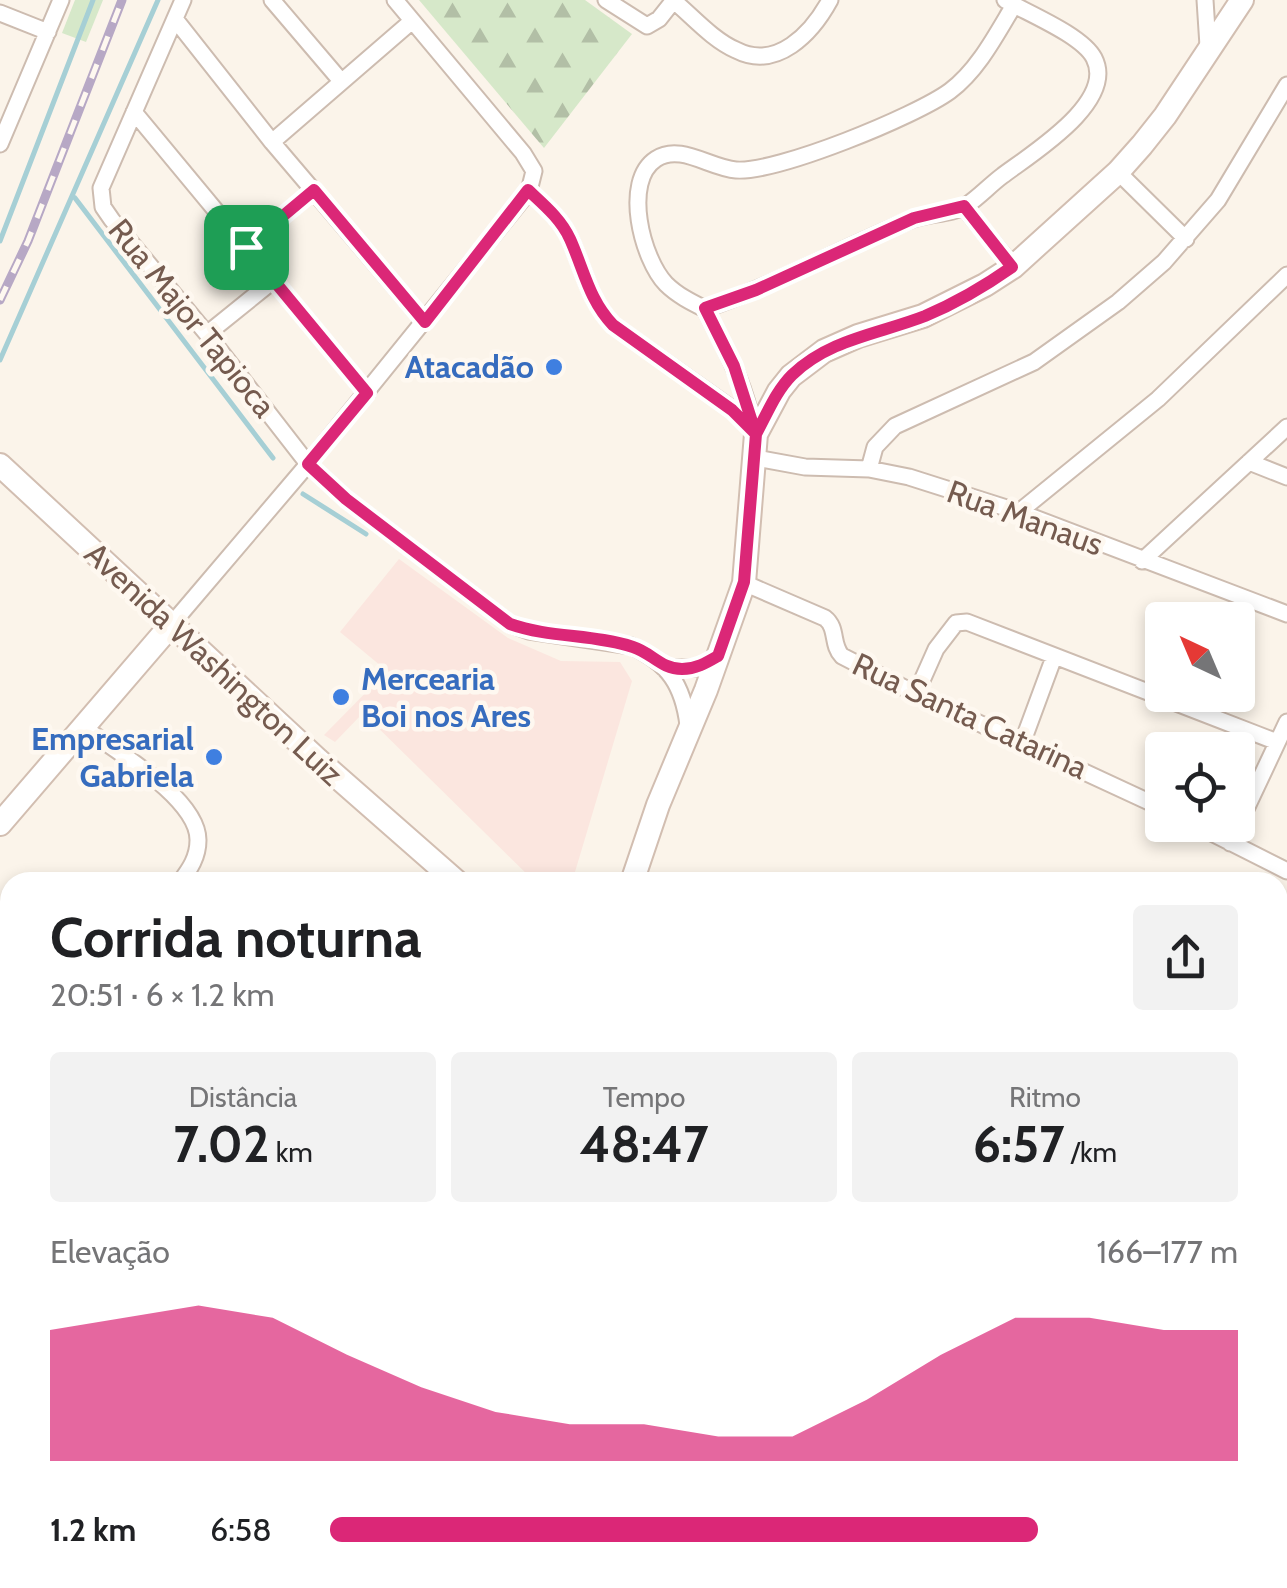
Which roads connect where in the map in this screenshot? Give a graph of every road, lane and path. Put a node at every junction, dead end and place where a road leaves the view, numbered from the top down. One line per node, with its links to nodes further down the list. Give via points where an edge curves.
1 (61, 0): 14 (street)
2 (183, 0): 12 (street, Rua Major Tapioca)
3 (272, 0): 16 (street)
4 (395, 0): 13 (street)
5 (606, 0): 6 (street, via 647,26)
6 (674, 0): 7 (street, via 736,50 763,55 805,36)
7 (830, 0)
8 (1205, 0): 15 (street)
9 (1242, 0): 15 (street)
10 (1009, 3): 24 (street, via 1084,47 1098,71 1096,83 1065,127); 30 (street, via 986,50 948,92 880,126 758,168 729,169 668,152 646,168 636,194 646,250 666,284)
11 (0, 13): 14 (street)
12 (174, 19): 18 (street, Rua Major Tapioca); 19 (street)
13 (412, 21): 16 (street); 23 (street, via 524,153 534,171)
14 (48, 32): 20 (street)
15 (1208, 46): 21 (street, via 1165,116)
16 (341, 81): 19 (street)
17 (1287, 85): 25 (street, via 1218,200)
18 (134, 112): 26 (street); 32 (street, Rua Major Tapioca, via 100,198)
19 (272, 142): 22 (street)
20 (0, 144)
21 (1118, 172): 25 (street); 27 (street)
22 (314, 190): 26 (street); 31 (street)
23 (528, 190): 31 (street); 35 (street, via 569,237 600,312)
24 (964, 206): 27 (street); 30 (street, via 914,218)
25 (1186, 239): 40 (street, via 1118,302 1034,362 895,426 876,447)
26 (246, 247): 29 (street)
27 (1012, 267): 35 (street, via 923,316 824,351 779,390)
28 (1287, 275): 42 (street, via 1158,398)
29 (274, 280): 32 (street); 33 (street)
30 (705, 308): 35 (street, via 734,366)
31 (425, 322): 33 (street)
32 (207, 334): 38 (street, Rua Major Tapioca)
33 (367, 393): 38 (street)
34 (1287, 427): 37 (street)
35 (755, 432): 36 (street)
36 (756, 458): 40 (street, Rua Manaus); 44 (street)
37 (1250, 462): 41 (street); 43 (street)
38 (308, 464): 46 (street); 49 (street, Rua Major Tapioca, via 510,624 632,646)
39 (0, 465): 46 (street, Avenida Washington Luiz)
40 (869, 469): 42 (street, Rua Manaus)
41 (1287, 477)
42 (1019, 512): 43 (street, Rua Manaus)
43 (1142, 561): 45 (street, Rua Manaus)
44 (744, 582): 47 (street); 50 (street, Rua Santa Catarina, via 825,618 839,653)
45 (1287, 614)
46 (171, 625): 52 (street); 59 (street, Avenida Washington Luiz)
47 (718, 656): 49 (street, via 697,668); 53 (street)
48 (1054, 657): 50 (street, via 960,622 936,649); 54 (street); 55 (street)
49 (664, 668): 53 (street, via 685,700)
50 (916, 694): 54 (street, Rua Santa Catarina)
51 (1287, 722): 55 (street)
52 (83, 727): 57 (street); 61 (street, via 170,792 194,821 197,851)
53 (688, 729): 64 (street)
54 (1023, 741): 56 (street, Rua Santa Catarina)
55 (1276, 742): 58 (street)
56 (1145, 800)
57 (0, 824)
58 (1230, 843): 60 (street)
59 (431, 860): 62 (street, Avenida Washington Luiz); 63 (street, Avenida Washington Luiz)
60 (1287, 871)
61 (188, 872)
62 (439, 872)
63 (445, 872)
64 (635, 872)

